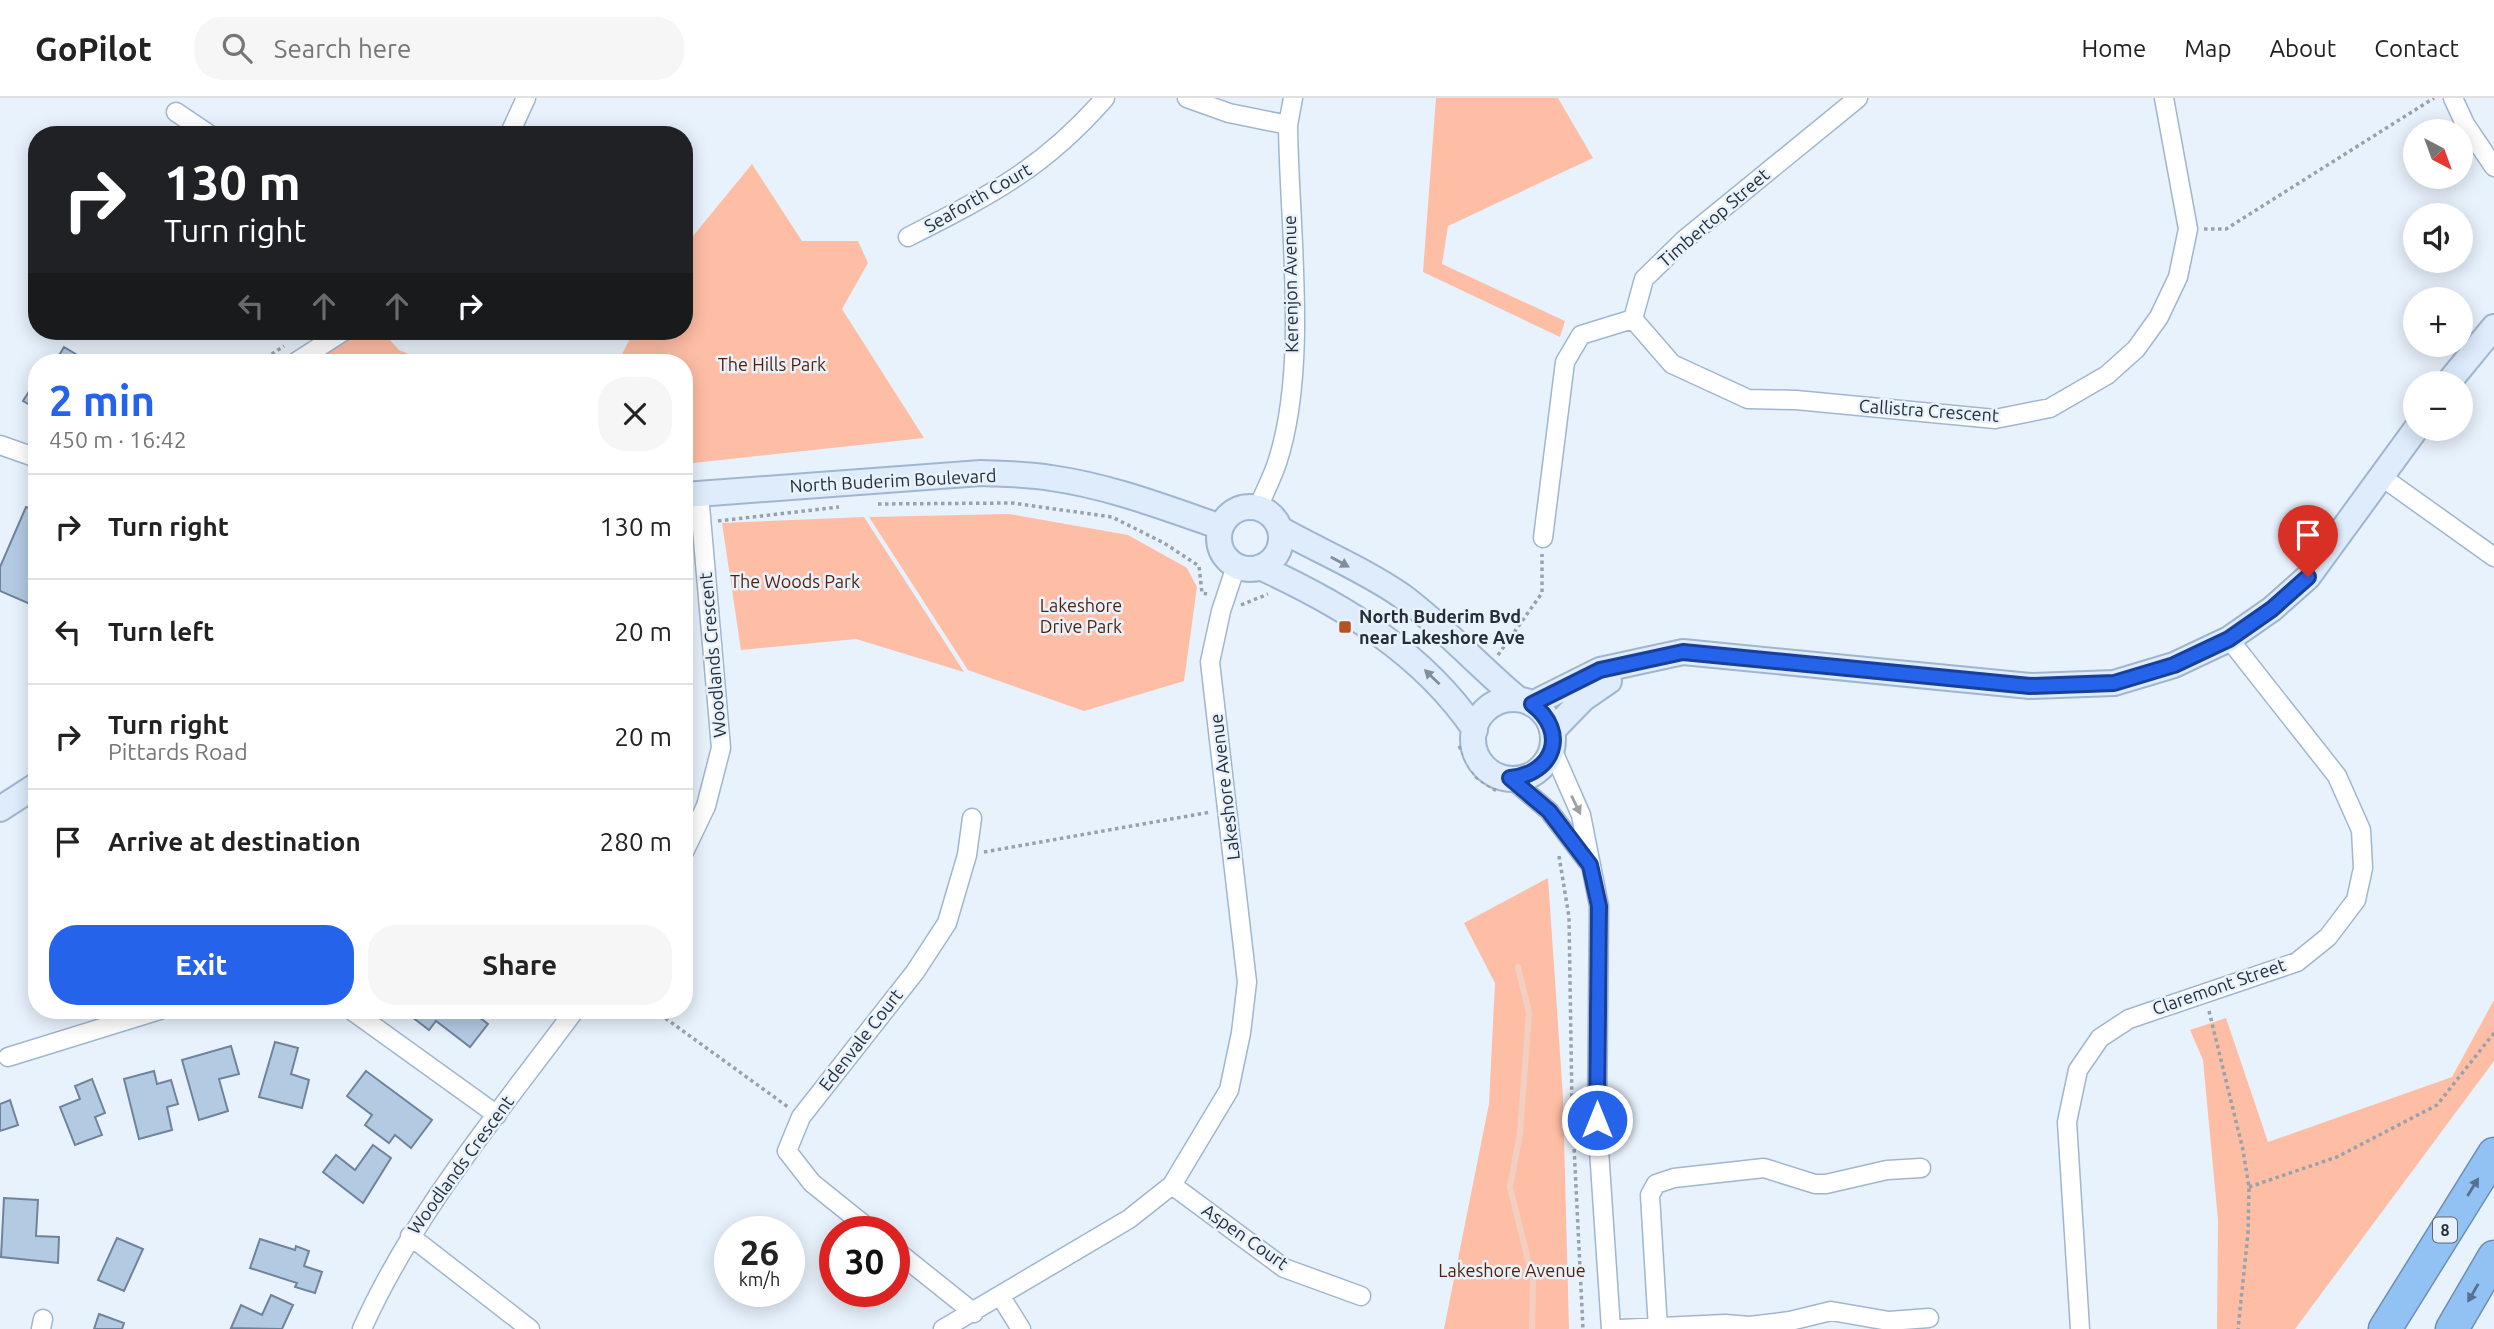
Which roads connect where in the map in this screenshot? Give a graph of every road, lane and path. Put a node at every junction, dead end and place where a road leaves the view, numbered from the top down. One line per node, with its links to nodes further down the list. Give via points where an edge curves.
1 (526, 98): 12 (street)
2 (1105, 98): 15 (street, Seaforth Court, via 1034,168)
3 (1187, 98): 10 (street, via 1229,113)
4 (1293, 98): 10 (street, Kerenjon Avenue)
5 (1858, 98): 16 (street, Timbertop Street, via 1676,247 1644,279)
6 (2164, 98): 14 (street, Callistra Crescent)
7 (2434, 98): 14 (path, via 2226,229)
8 (2453, 98): 13 (street)
9 (176, 112): 11 (street)
10 (1288, 125): 29 (street, Kerenjon Avenue, via 1295,310 1289,397 1277,461)
11 (197, 126)
12 (513, 126)
13 (2494, 167)
14 (2188, 229): 16 (street, Callistra Crescent, via 2178,276 2159,317 2136,349 2069,399 2050,408 1995,419 1748,399 1672,364)
15 (908, 237)
16 (1633, 319): 33 (street, via 1581,335 1565,362)
17 (2494, 327): 20 (street)
18 (330, 340): 19 (street)
19 (308, 354)
20 (2458, 371)
21 (2408, 441): 24 (street)
22 (0, 446): 23 (street)
23 (28, 455)
24 (2382, 477): 34 (street); 38 (street, via 2308,577)
25 (693, 495): 31 (street, North Buderim Boulevard, via 981,473 1021,475 1146,501)
26 (693, 498): 30 (street, Woodlands Crescent)
27 (877, 505): 37 (path, via 1012,503 1112,517 1164,542 1199,566 1202,593)
28 (850, 506): 30 (path)
29 (1258, 508): 31 (street, via 1240,508); 32 (street, via 1268,512)
30 (702, 522): 49 (street, Woodlands Crescent, via 721,748 706,806)
31 (1221, 527): 35 (street, via 1220,545 1228,560)
32 (1280, 529): 35 (street, via 1275,556); 41 (street, one-way to 41, via 1399,594 1442,627 1486,673)
33 (1543, 538): 39 (path, via 1542,593)
34 (2494, 557)
35 (1248, 566): 37 (street, Lakeshore Avenue); 42 (street, one-way to 35, via 1455,700 1410,656 1322,595)
36 (1280, 596): 37 (path, via 1268,594 1245,606)
37 (1224, 601): 47 (street, Lakeshore Avenue, via 1210,662)
38 (2229, 639): 40 (street, via 2174,665 2114,683 2042,686 1683,652); 82 (street, Claremont Street, via 2337,776 2361,830 2364,867 2356,900 2329,937 2297,962 2129,1019 2099,1038 2078,1070 2067,1122)
39 (1498, 656)
40 (1645, 658): 41 (street, via 1600,670); 43 (street, via 1583,699)
41 (1525, 701): 42 (street, via 1496,703); 43 (street, via 1549,720)
42 (1465, 734): 44 (street, via 1481,762); 44 (path, via 1476,777)
43 (1552, 740): 44 (street, via 1546,761 1536,771); 52 (street, one-way to 52, via 1581,815)
44 (1505, 786): 52 (street, via 1549,811)
45 (28, 791): 46 (street)
46 (0, 809)
47 (1227, 810): 51 (path); 64 (street, Lakeshore Avenue, via 1247,982 1241,1033 1228,1090)
48 (972, 818): 51 (street, Edenvale Court)
49 (693, 833)
50 (1558, 849): 79 (path, via 1569,917)
51 (967, 855): 61 (street, Edenvale Court, via 947,923 915,972)
52 (1590, 865): 80 (street, via 1599,906 1597,1120)
53 (2211, 1013): 65 (path)
54 (131, 1019): 59 (street)
55 (364, 1019): 60 (street)
56 (568, 1019): 60 (street, Woodlands Crescent)
57 (666, 1019): 61 (path)
58 (2494, 1032): 65 (path, via 2437,1105 2337,1157)
59 (8, 1057)
60 (497, 1115): 67 (street, Woodlands Crescent)
61 (801, 1117): 66 (street, Edenvale Court, via 788,1151 812,1183)
62 (2494, 1154): 84 (highway, 8, one-way to 62)
63 (1921, 1168): 74 (street, via 1887,1170 1826,1184 1764,1168 1656,1184 1650,1195)
64 (1172, 1185): 70 (street, Aspen Court, via 1284,1268); 71 (street, Lakeshore Avenue, via 1129,1219)
65 (2249, 1186): 83 (path)
66 (853, 1216)
67 (410, 1236): 75 (street, Woodlands Crescent); 76 (street)
68 (2494, 1257): 85 (highway, one-way to 85)
69 (910, 1262): 72 (street)
70 (1361, 1296)
71 (1001, 1297): 72 (street, Lakeshore Avenue); 78 (street)
72 (974, 1313): 77 (street, Lakeshore Avenue)
73 (1929, 1318): 74 (street, via 1889,1321 1831,1311 1774,1324)
74 (1658, 1328): 81 (street)
75 (362, 1329)
76 (530, 1329)
77 (943, 1329)
78 (1021, 1329)
79 (1583, 1329)
80 (1611, 1329)
81 (1620, 1329)
82 (2080, 1329)
83 (2238, 1329)
84 (2385, 1329)
85 (2452, 1329)

